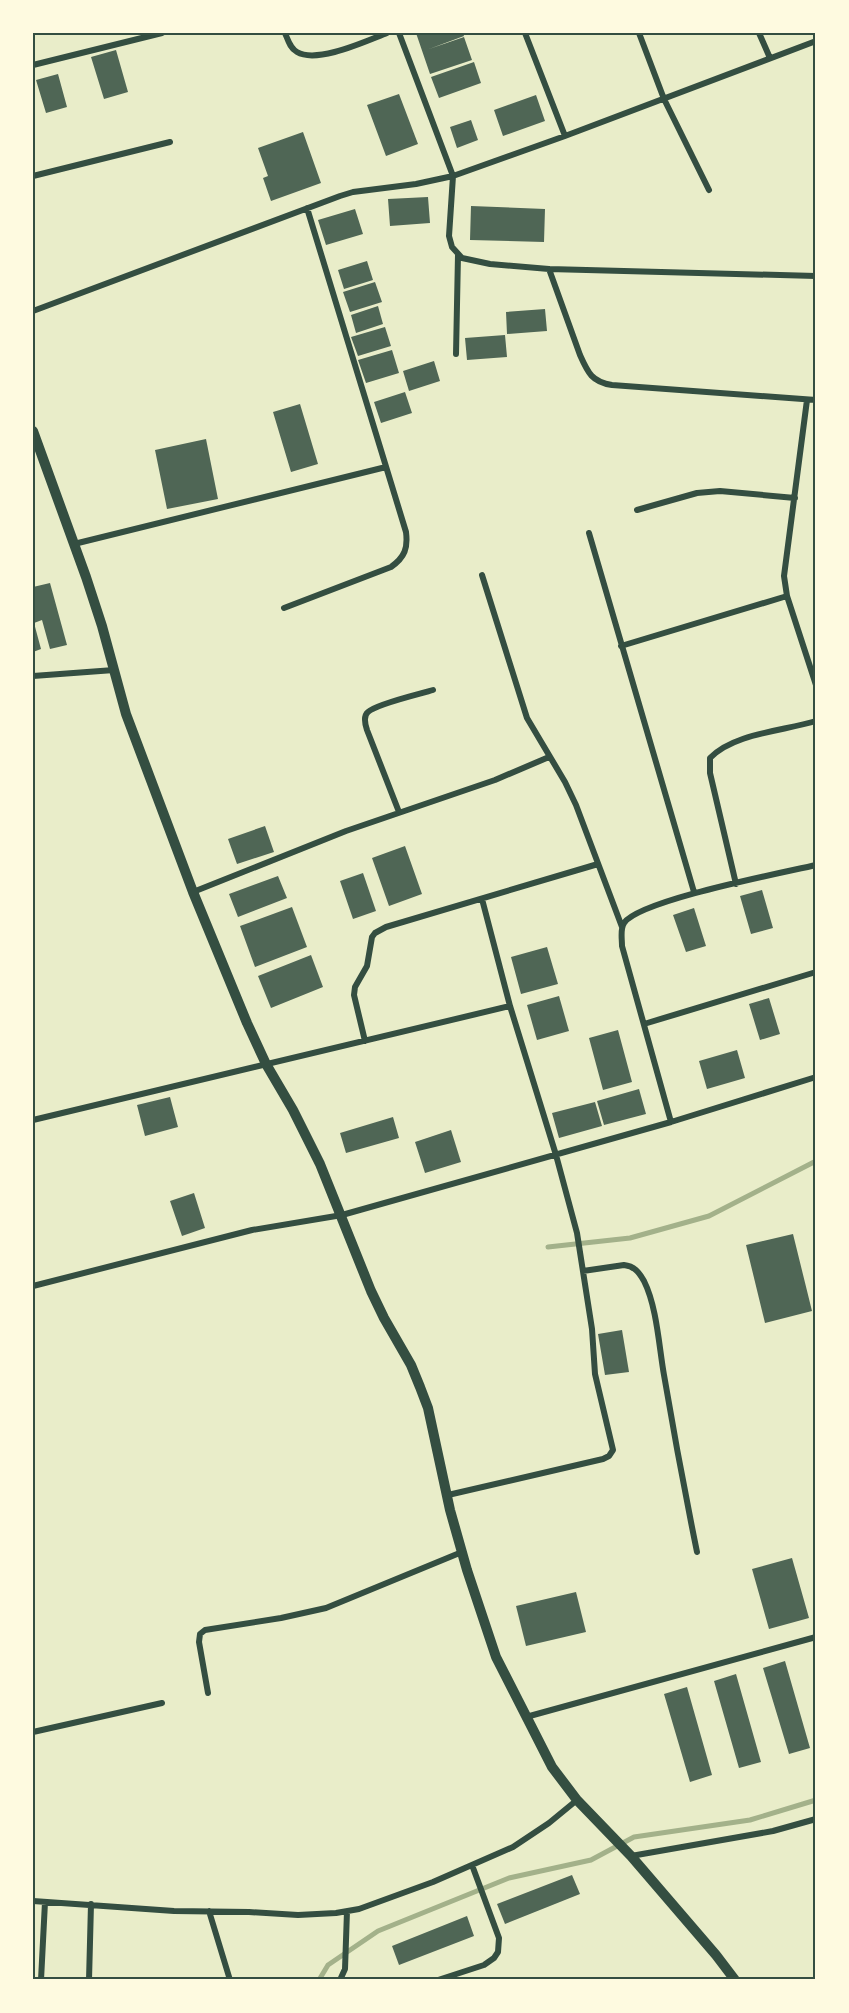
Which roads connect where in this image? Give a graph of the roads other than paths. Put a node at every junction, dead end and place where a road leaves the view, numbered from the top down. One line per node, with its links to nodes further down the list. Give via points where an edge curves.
1 (162, 33): 10 (street)
2 (285, 33): 3 (street, via 295,51 306,56)
3 (387, 33)
4 (399, 33): 15 (street)
5 (525, 33): 12 (street)
6 (639, 33): 11 (street)
7 (759, 33): 9 (street)
8 (816, 41): 9 (street)
9 (770, 58): 11 (street)
10 (33, 65)
11 (664, 99): 12 (street); 16 (street)
12 (565, 136): 15 (street)
13 (170, 142): 14 (street)
14 (33, 176)
15 (453, 176): 17 (street, via 353,192); 18 (street, via 449,236)
16 (709, 190)
17 (307, 208): 21 (street); 26 (street)
18 (458, 255): 19 (street, via 490,264); 22 (street)
19 (549, 269): 20 (street); 23 (street, via 580,355 596,380 612,385)
20 (816, 276)
21 (33, 311)
22 (456, 354)
23 (807, 400): 24 (street); 27 (street)
24 (816, 400)
25 (33, 431): 30 (street)
26 (386, 467): 30 (street); 33 (street, via 406,532 407,542 400,561)
27 (795, 498): 28 (street, via 720,491 697,493); 32 (street, via 784,576)
28 (638, 510)
29 (589, 533): 34 (street)
30 (74, 544): 35 (street)
31 (482, 575): 40 (street, via 527,718)
32 (787, 596): 34 (street); 37 (street)
33 (284, 608)
34 (621, 646): 46 (street)
35 (114, 670): 36 (street); 45 (street, via 126,714)
36 (33, 676)
37 (816, 685)
38 (433, 690): 41 (street, via 377,707 367,712 364,719)
39 (816, 721): 44 (street, via 730,745 710,758 710,773)
40 (549, 756): 41 (street, via 495,780); 42 (street, via 576,805)
41 (399, 812): 45 (street)
42 (598, 864): 47 (street); 48 (street)
43 (816, 865): 44 (street)
44 (736, 884): 46 (street)
45 (194, 892): 53 (street)
46 (694, 892): 48 (street, via 633,915)
47 (482, 899): 50 (street); 52 (street, via 375,933 367,966 354,995)
48 (622, 927): 51 (street, via 622,946)
49 (816, 972): 51 (street)
50 (510, 1006): 52 (street); 57 (street)
51 (644, 1024): 56 (street)
52 (364, 1041): 53 (street)
53 (266, 1064): 55 (street); 58 (street, via 309,1142)
54 (816, 1077): 56 (street)
55 (33, 1120)
56 (671, 1122): 57 (street)
57 (556, 1155): 58 (street); 59 (street)
58 (342, 1215): 60 (street, via 252,1230); 61 (street, via 371,1291 424,1398)
59 (583, 1272): 61 (street, via 596,1374 612,1453 603,1459); 63 (street, via 630,1265 645,1282)
60 (33, 1286)
61 (448, 1495): 62 (street)
62 (462, 1552): 65 (street, via 326,1608 205,1630 199,1642); 67 (street, via 490,1639)
63 (697, 1552)
64 (816, 1637): 67 (street)
65 (208, 1693)
66 (162, 1703): 68 (street)
67 (526, 1717): 69 (street, via 552,1767)
68 (33, 1732)
69 (577, 1800): 71 (street); 72 (street, via 513,1847)
70 (816, 1819): 71 (street, via 773,1831)
71 (628, 1854): 85 (street)
72 (472, 1865): 77 (street); 78 (street, via 498,1938 498,1952 484,1965)
73 (33, 1901): 74 (street)
74 (45, 1902): 75 (street); 79 (street)
75 (90, 1904): 76 (street); 80 (street)
76 (209, 1911): 77 (street, via 298,1915); 81 (street)
77 (347, 1911): 82 (street, via 346,1962)
78 (461, 1972): 83 (street); 84 (street)
79 (41, 1980)
80 (89, 1980)
81 (230, 1980)
82 (340, 1980)
83 (438, 1980)
84 (464, 1980)
85 (735, 1980)

